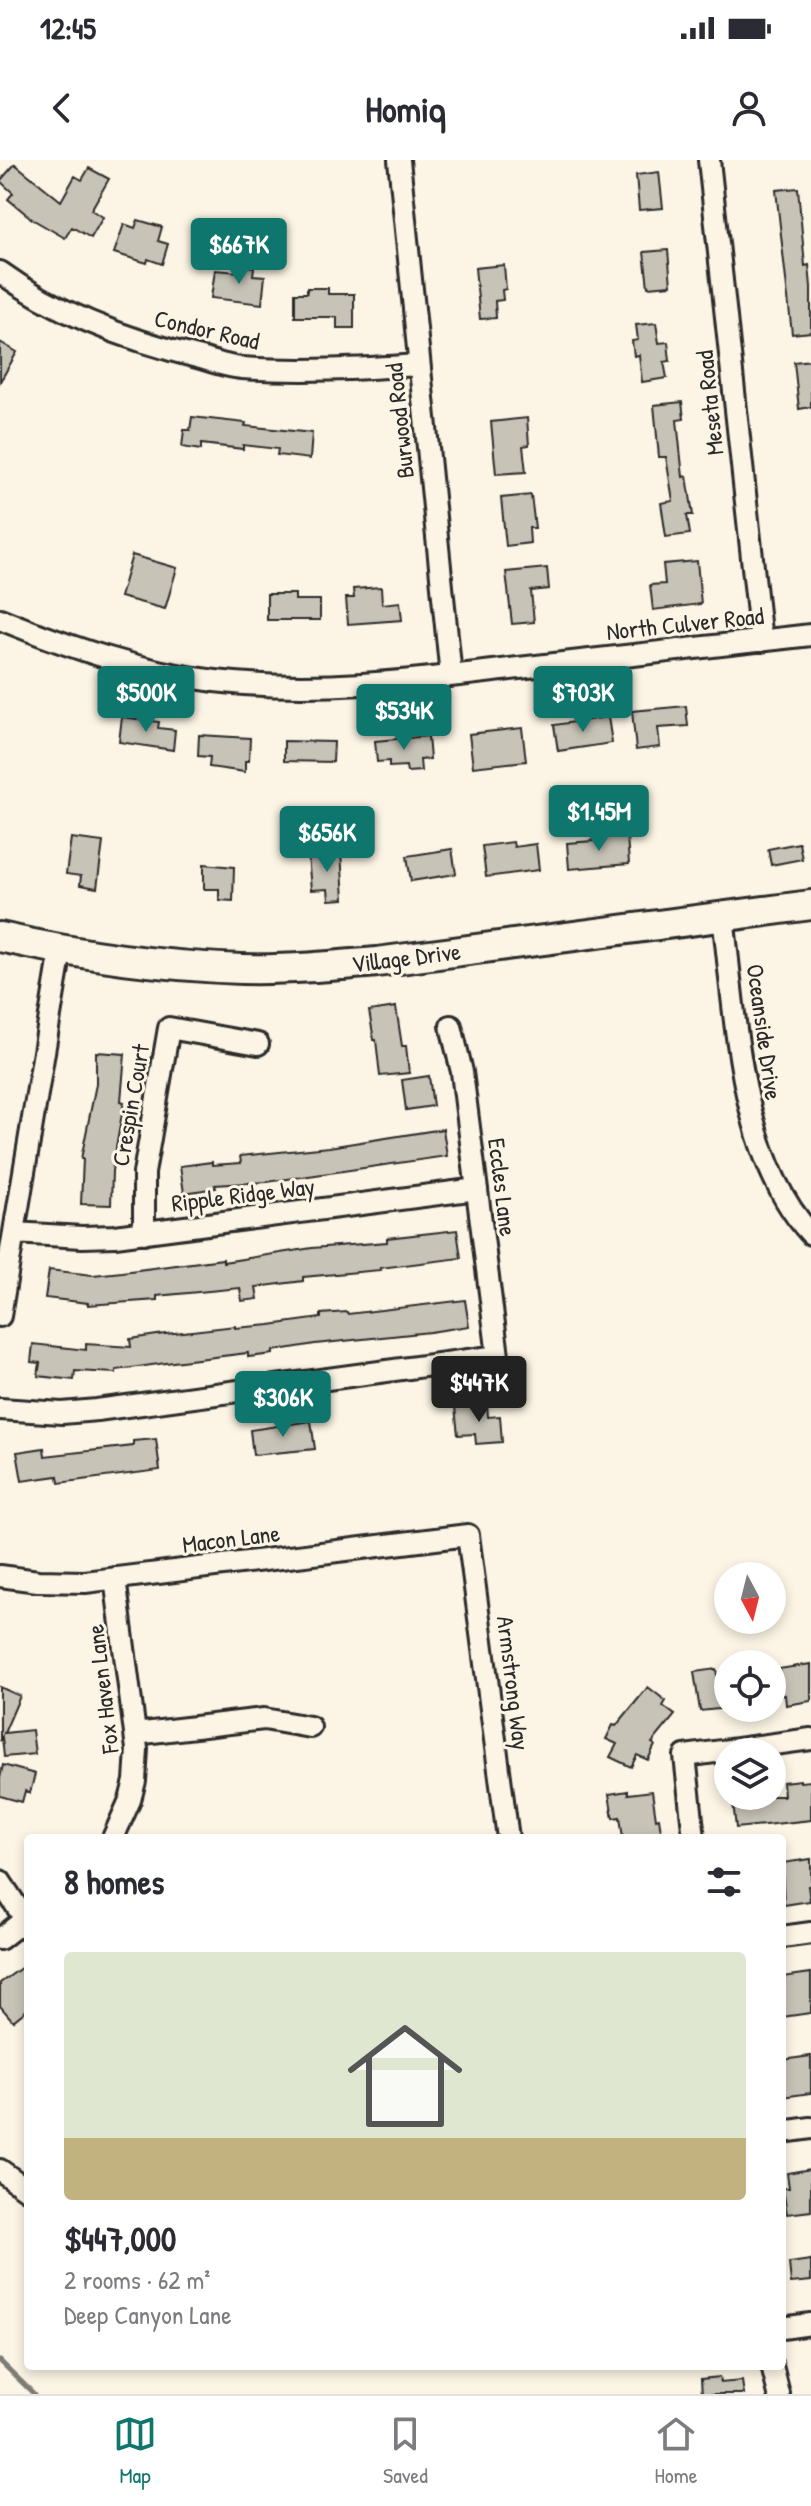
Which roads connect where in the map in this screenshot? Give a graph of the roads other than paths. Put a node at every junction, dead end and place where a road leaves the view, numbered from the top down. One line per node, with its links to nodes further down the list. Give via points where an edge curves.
1 (399, 160): 4 (street, Burwood Road)
2 (709, 160): 7 (street, Meseta Road)
3 (0, 272): 4 (street, Condor Road, via 95,324 163,349 239,368 322,371)
4 (419, 365): 8 (street, Burwood Road)
5 (0, 619): 8 (street, North Culver Road, via 136,666 215,681 376,684)
6 (811, 635): 7 (street, North Culver Road)
7 (761, 641): 8 (street, North Culver Road)
8 (451, 676)
9 (811, 905): 10 (main road, Village Drive)
10 (723, 917): 12 (main road, Village Drive, via 306,968 172,965); 18 (street, Oceanside Drive, via 752,1122 773,1175)
11 (0, 937): 12 (main road, Village Drive)
12 (61, 950): 16 (street)
13 (451, 1026): 15 (street, Eccles Lane)
14 (258, 1044): 17 (street, Crespin Court, via 169,1028 144,1173)
15 (477, 1189): 17 (street, Ripple Ridge Way); 20 (street, Eccles Lane, via 498,1356 97,1410)
16 (14, 1233): 17 (street, Ripple Ridge Way); 19 (street)
17 (144, 1233)
18 (811, 1234)
19 (0, 1316)
20 (0, 1409)
21 (468, 1535): 23 (street, Macon Lane); 28 (street, Armstrong Way)
22 (0, 1576): 23 (street, Macon Lane, via 61,1582)
23 (115, 1578): 25 (street, Fox Haven Lane)
24 (310, 1727): 25 (street, via 264,1719)
25 (135, 1734): 27 (street, Fox Haven Lane, via 135,1781)
26 (811, 1739): 29 (street, via 685,1756)
27 (115, 1834)
28 (507, 1834)
29 (694, 1834)
30 (0, 1881): 31 (street)
31 (24, 1915)
32 (24, 1920): 35 (street)
33 (811, 1933): 34 (street)
34 (786, 1936)
35 (0, 1939)
36 (811, 2128): 37 (street)
37 (786, 2131)
38 (0, 2170): 39 (street)
39 (24, 2183)
40 (811, 2324): 41 (street)
41 (786, 2327)
42 (773, 2370): 43 (street)
43 (779, 2394)

